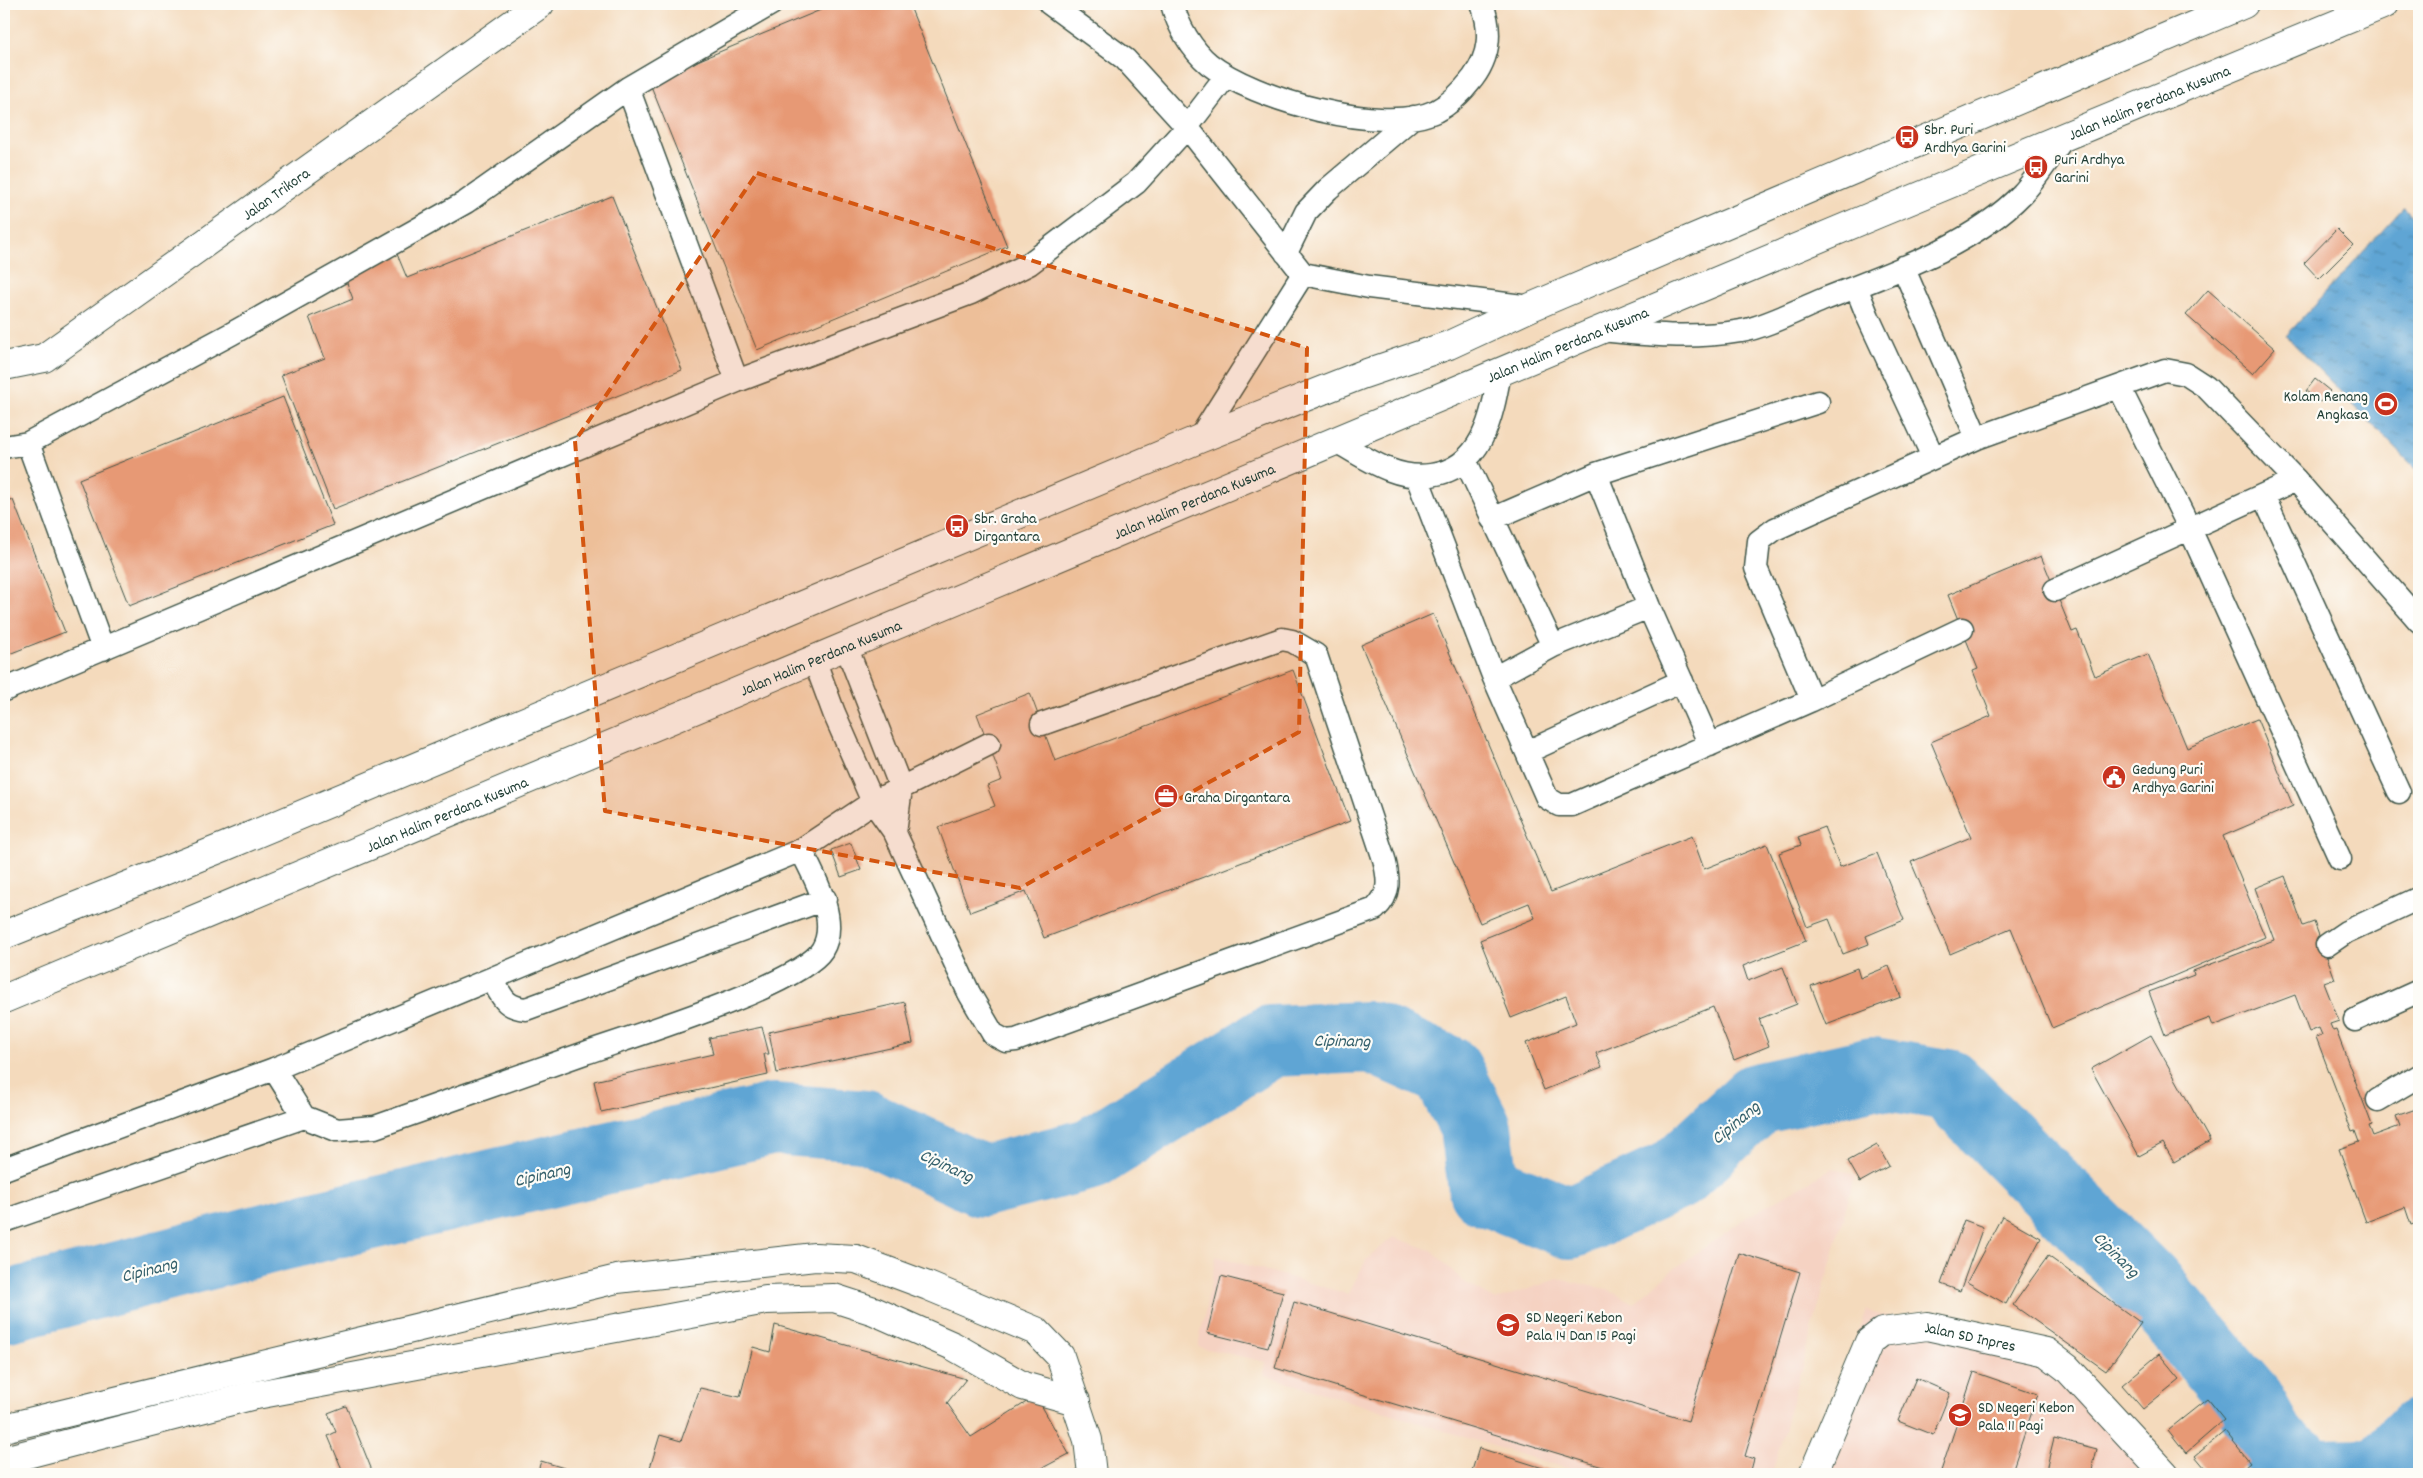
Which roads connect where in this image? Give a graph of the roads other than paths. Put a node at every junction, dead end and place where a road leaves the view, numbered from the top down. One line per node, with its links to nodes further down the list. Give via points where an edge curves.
1 (771, 4): 9 (lane)
2 (1050, 4): 11 (lane, via 1125,59)
3 (1172, 4): 8 (lane, via 1189,41)
4 (1482, 4): 10 (lane, via 1489,35 1479,70 1451,101 1436,111)
5 (2244, 4): 17 (street)
6 (2385, 4): 12 (street, Jalan Halim Perdana Kusuma)
7 (535, 5): 19 (street, Jalan Trikora, via 44,358)
8 (1226, 76): 10 (lane, via 1328,112 1366,120); 11 (lane)
9 (628, 88): 21 (lane); 27 (lane, via 466,202)
10 (1413, 118): 13 (lane, via 1328,189 1306,212)
11 (1187, 127): 13 (lane); 21 (lane, via 1136,183 1028,264 971,293)
12 (2065, 136): 14 (lane, via 2022,193 2005,208 1979,228); 18 (street, Jalan Halim Perdana Kusuma)
13 (1286, 253): 15 (lane)
14 (1903, 267): 16 (lane); 24 (lane)
15 (1302, 274): 17 (lane, via 1369,287); 25 (lane)
16 (1856, 287): 18 (lane, via 1743,331 1655,336); 29 (lane)
17 (1531, 306): 25 (street, via 1449,345 1361,375)
18 (1601, 330): 20 (street, Jalan Halim Perdana Kusuma)
19 (4, 366)
20 (1500, 372): 26 (street, Jalan Halim Perdana Kusuma); 30 (lane, via 1480,444)
21 (737, 381): 43 (lane)
22 (2119, 387): 24 (lane); 33 (lane, via 2165,370 2177,370 2197,379); 36 (lane)
23 (1818, 402): 31 (lane)
24 (1977, 438): 29 (lane)
25 (1199, 439): 61 (street, via 224,847)
26 (1336, 441): 32 (lane, via 1391,471); 41 (street, Jalan Halim Perdana Kusuma)
27 (28, 443): 28 (lane); 43 (lane)
28 (4, 448)
29 (1933, 457): 48 (lane, via 1775,529 1759,541 1756,568)
30 (1466, 462): 32 (lane, via 1444,473); 35 (lane)
31 (1596, 474): 35 (lane); 38 (lane)
32 (1417, 477): 45 (lane)
33 (2296, 480): 34 (lane); 39 (lane)
34 (2263, 495): 36 (lane); 54 (lane)
35 (1492, 519): 42 (lane)
36 (2189, 527): 37 (lane); 58 (lane)
37 (2055, 590)
38 (1649, 608): 42 (lane); 46 (lane)
39 (2419, 622)
40 (1962, 629): 48 (lane)
41 (846, 646): 44 (street, Jalan Halim Perdana Kusuma); 53 (lane)
42 (1553, 646): 45 (lane)
43 (103, 648): 47 (lane)
44 (814, 659): 55 (lane); 65 (street, Jalan Halim Perdana Kusuma)
45 (1494, 678): 52 (lane)
46 (1682, 681): 51 (lane); 52 (lane)
47 (4, 690)
48 (1812, 700): 51 (lane)
49 (1042, 724): 56 (lane, via 1282,640 1304,647 1316,655 1384,859 1389,882 1383,901 1375,909 1006,1041 993,1034 969,993)
50 (989, 744): 53 (lane)
51 (1710, 745): 52 (lane, via 1572,805 1560,805 1547,798)
52 (1527, 752)
53 (901, 788): 55 (lane); 56 (lane)
54 (2399, 792)
55 (873, 802): 56 (lane); 57 (lane)
56 (895, 833)
57 (801, 850): 60 (lane); 63 (lane)
58 (2340, 858)
59 (2419, 898): 62 (lane, via 2346,932)
60 (825, 899): 63 (lane, via 526,1009 515,1008 505,1002); 70 (lane, via 828,934 823,949 809,964 736,1000 375,1127 337,1130)
61 (4, 935)
62 (2327, 945)
63 (492, 979): 67 (lane)
64 (2419, 991): 66 (lane)
65 (4, 999)
66 (2354, 1020)
67 (274, 1069): 70 (lane); 71 (lane)
68 (2419, 1076): 69 (lane)
69 (2378, 1100)
70 (304, 1117): 72 (lane)
71 (4, 1169)
72 (4, 1221)
73 (1076, 1401): 74 (street, via 1060,1356 1036,1331 856,1260 815,1258 617,1280); 75 (street, via 1024,1386 953,1346 874,1311 834,1298 766,1300 252,1396); 76 (street, via 1088,1440)
74 (8, 1427): 75 (street)
75 (14, 1458)
76 (1092, 1474)
77 (1813, 1474): 78 (street, Jalan SD Inpres, via 1869,1342 1882,1332 1927,1326 2046,1352 2067,1368)
78 (2165, 1474)

